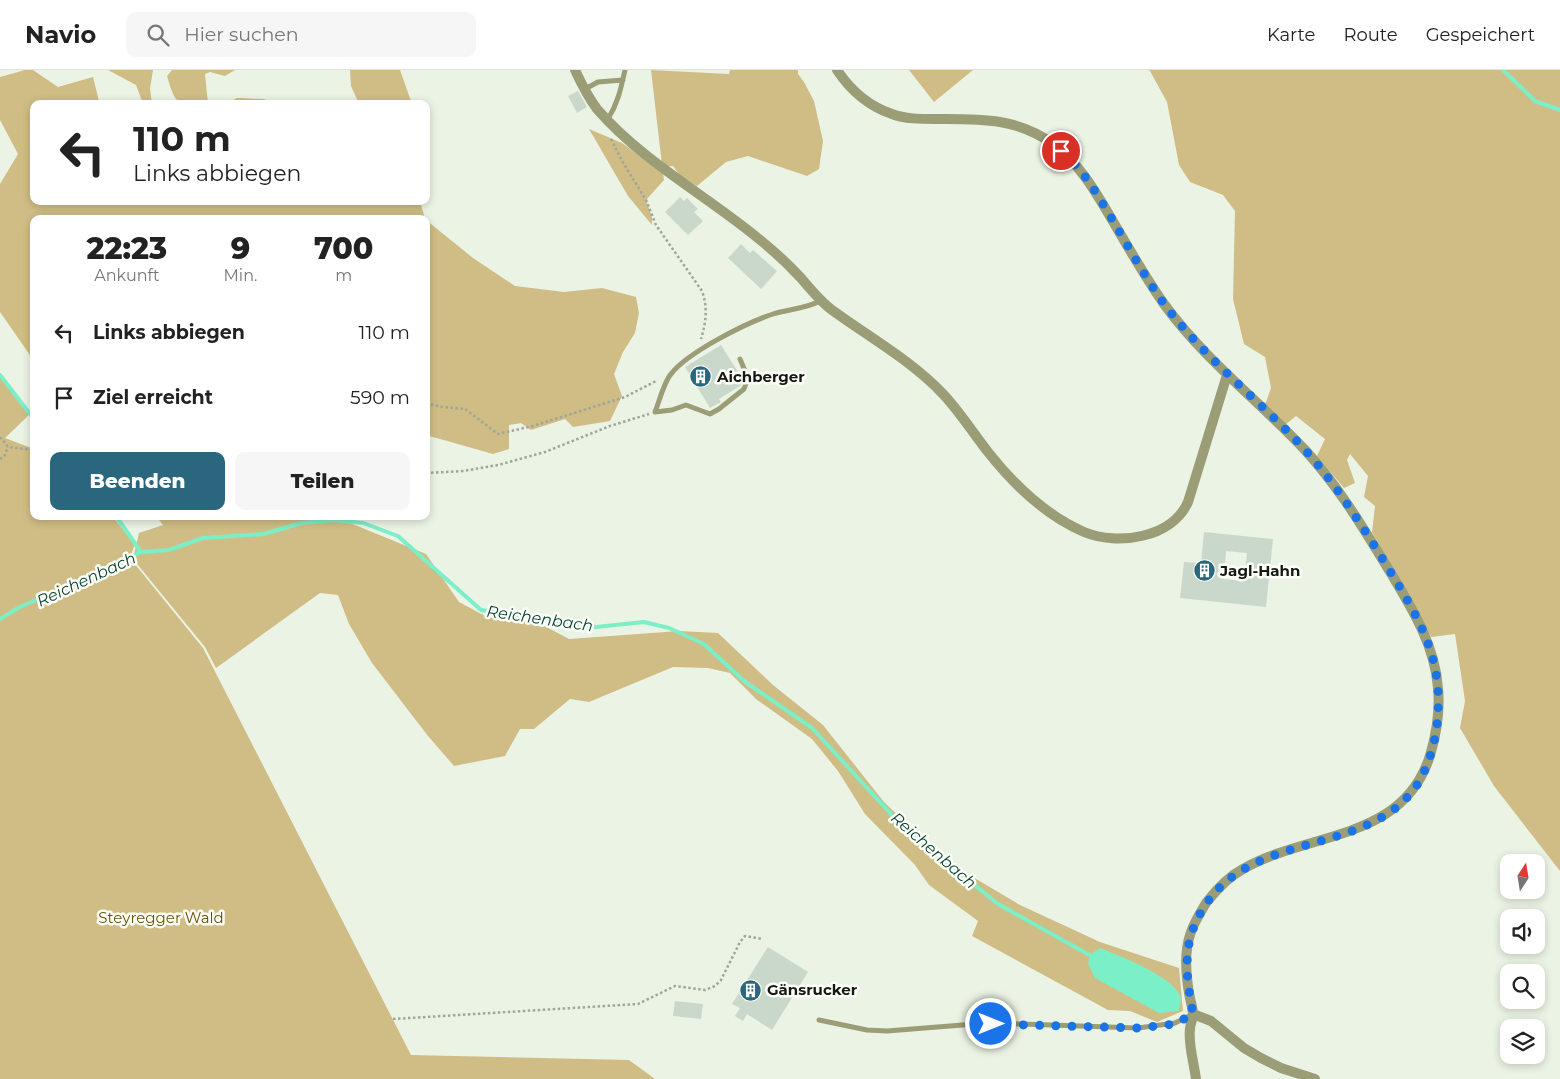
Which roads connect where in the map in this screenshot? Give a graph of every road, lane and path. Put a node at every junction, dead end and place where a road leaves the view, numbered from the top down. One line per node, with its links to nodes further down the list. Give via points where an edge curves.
1 (575, 70): 5 (street)
2 (625, 70): 4 (lane)
3 (836, 70): 12 (street, via 860,98 895,115 919,119 991,120 1013,124 1052,143 1070,158 1088,181 1165,305)
4 (623, 80): 5 (lane, via 598,82); 6 (lane, via 615,109)
5 (585, 89): 6 (street)
6 (608, 119): 8 (street, via 676,179 764,243)
7 (609, 135): 9 (path, via 646,200 656,225 702,291 706,303)
8 (820, 302): 9 (lane, via 751,323); 12 (street, via 926,377 1026,494 1070,525 1104,537 1141,536 1173,523 1183,512)
9 (698, 351): 11 (lane)
10 (740, 359): 14 (lane, via 748,378 744,389 719,409 710,414 686,406)
11 (670, 374): 13 (path, via 625,397 498,434 465,409); 14 (lane)
12 (1227, 375): 21 (street, via 1305,450 1351,508 1412,607 1427,639 1434,660 1439,711 1427,765 1400,804 1380,818 1355,829 1267,857 1226,880 1213,895 1190,935 1187,956)
13 (430, 404)
14 (655, 412): 19 (path, via 546,452 498,465)
15 (0, 437): 16 (path)
16 (8, 447): 17 (path); 18 (path)
17 (30, 450)
18 (0, 459)
19 (430, 473)
20 (763, 939): 22 (path, via 745,936 721,980 705,990 675,986 638,1004)
21 (1193, 1014): 23 (lane, via 1175,1024 1138,1028 975,1024 887,1031); 24 (street, via 1190,1034); 25 (street, via 1217,1025 1261,1058)
22 (393, 1019)
23 (819, 1020)
24 (1196, 1079)
25 (1315, 1079)

